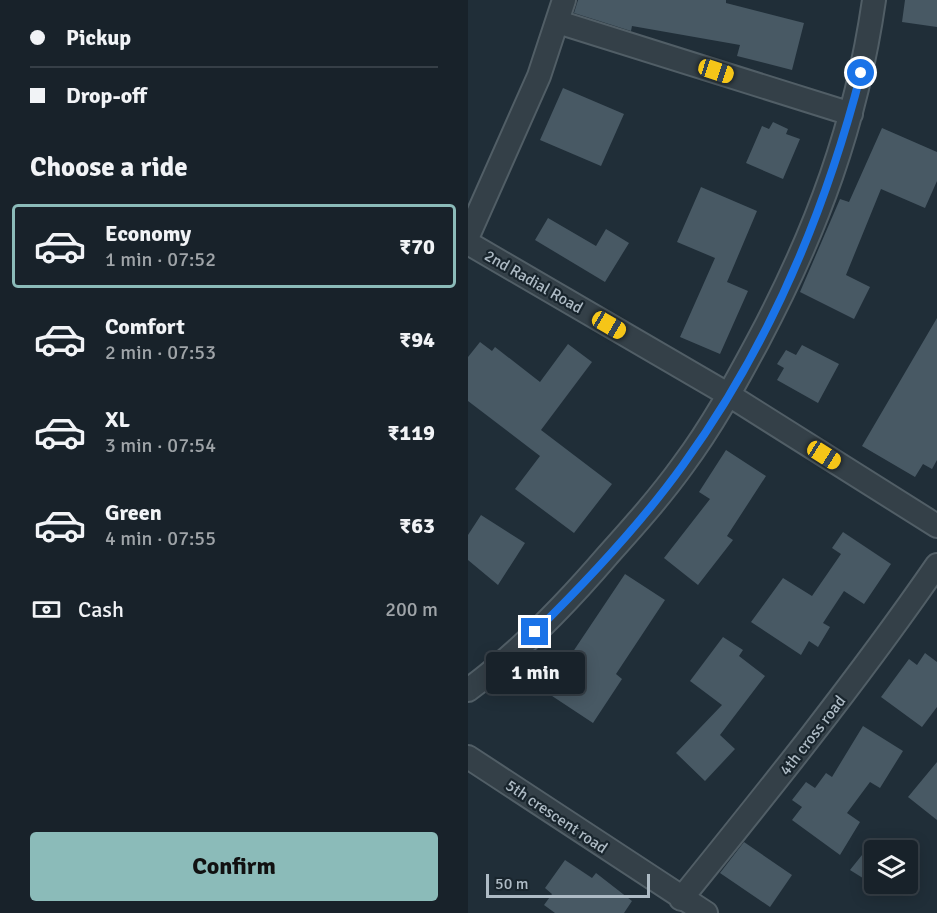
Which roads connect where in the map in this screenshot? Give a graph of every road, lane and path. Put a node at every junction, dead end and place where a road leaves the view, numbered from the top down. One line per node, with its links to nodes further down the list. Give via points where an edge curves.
1 (564, 0): 3 (street)
2 (874, 0): 4 (street)
3 (558, 22): 4 (street); 5 (street, via 539,76)
4 (851, 114): 7 (street, via 827,192 795,271)
5 (468, 236)
6 (468, 243): 7 (street, 2nd Radial Road)
7 (729, 395): 8 (street, 2nd Radial Road); 10 (street, via 683,465 580,587)
8 (937, 526)
9 (937, 565): 12 (street, 4th cross road, via 802,749)
10 (468, 690)
11 (468, 757): 12 (street, 5th crescent road)
12 (681, 899): 13 (street, 5th crescent road)
13 (706, 913)

